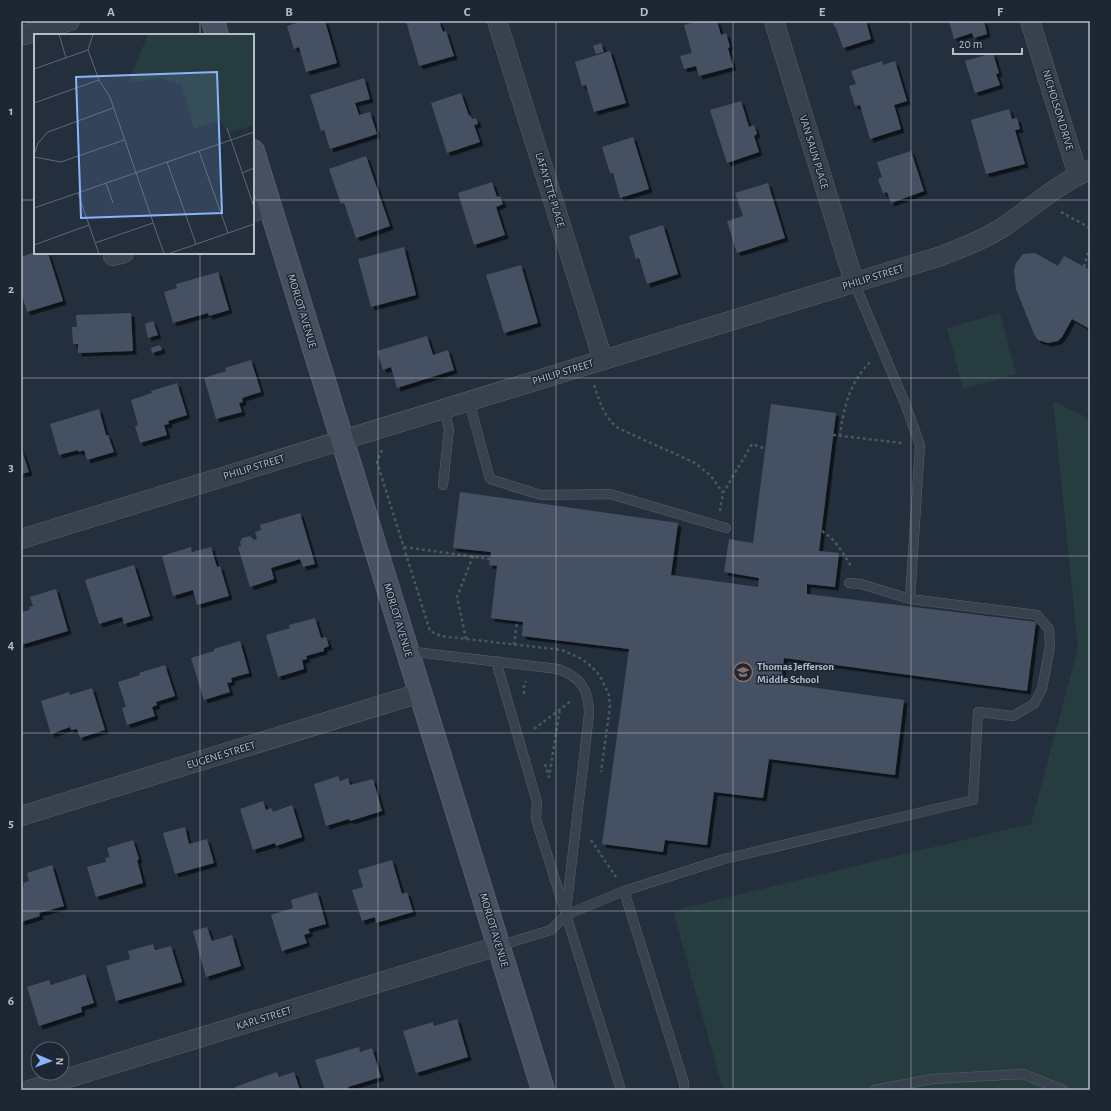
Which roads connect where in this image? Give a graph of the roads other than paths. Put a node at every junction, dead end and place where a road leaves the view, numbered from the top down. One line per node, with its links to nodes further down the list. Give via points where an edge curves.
1 (70, 21): 6 (street)
2 (213, 21): 7 (street)
3 (497, 21): 13 (street, LAFAYETTE PLACE)
4 (774, 21): 12 (street, VAN SAUN PLACE)
5 (1030, 21): 10 (street, NICHOLSON DRIVE)
6 (47, 32): 8 (street)
7 (217, 34)
8 (21, 36)
9 (254, 158): 11 (street, MORLOT AVENUE)
10 (1084, 173): 12 (street, PHILIP STREET, via 970,245)
11 (262, 210): 16 (street, MORLOT AVENUE)
12 (854, 282): 13 (street, PHILIP STREET); 21 (lane, via 920,445)
13 (603, 360): 14 (street, PHILIP STREET)
14 (469, 401): 15 (street, PHILIP STREET); 18 (lane, via 490,479 541,495 610,494)
15 (444, 409): 16 (street, PHILIP STREET); 17 (lane, via 449,429)
16 (342, 440): 19 (street, PHILIP STREET); 22 (street, MORLOT AVENUE)
17 (443, 485)
18 (722, 527)
19 (21, 539)
20 (849, 583): 21 (lane, via 861,584)
21 (910, 599): 26 (lane, via 1037,615 1049,629 1050,646 1042,689 1034,704 1013,716 978,712 973,800 724,859)
22 (407, 650): 23 (lane); 24 (street, MORLOT AVENUE)
23 (496, 661): 27 (lane, via 537,802 536,819); 27 (lane, via 558,669 569,673 584,687 589,702)
24 (420, 693): 25 (street, EUGENE STREET); 28 (street, MORLOT AVENUE)
25 (21, 816)
26 (624, 891): 27 (lane); 32 (lane, via 684,1083)
27 (566, 915): 28 (lane, via 551,930); 31 (lane)
28 (498, 946): 29 (street, KARL STREET); 30 (street, MORLOT AVENUE)
29 (29, 1090)
30 (543, 1090)
31 (621, 1090)
32 (684, 1090)
33 (874, 1090): 34 (lane, via 932,1080 1023,1074)
34 (1063, 1090)

